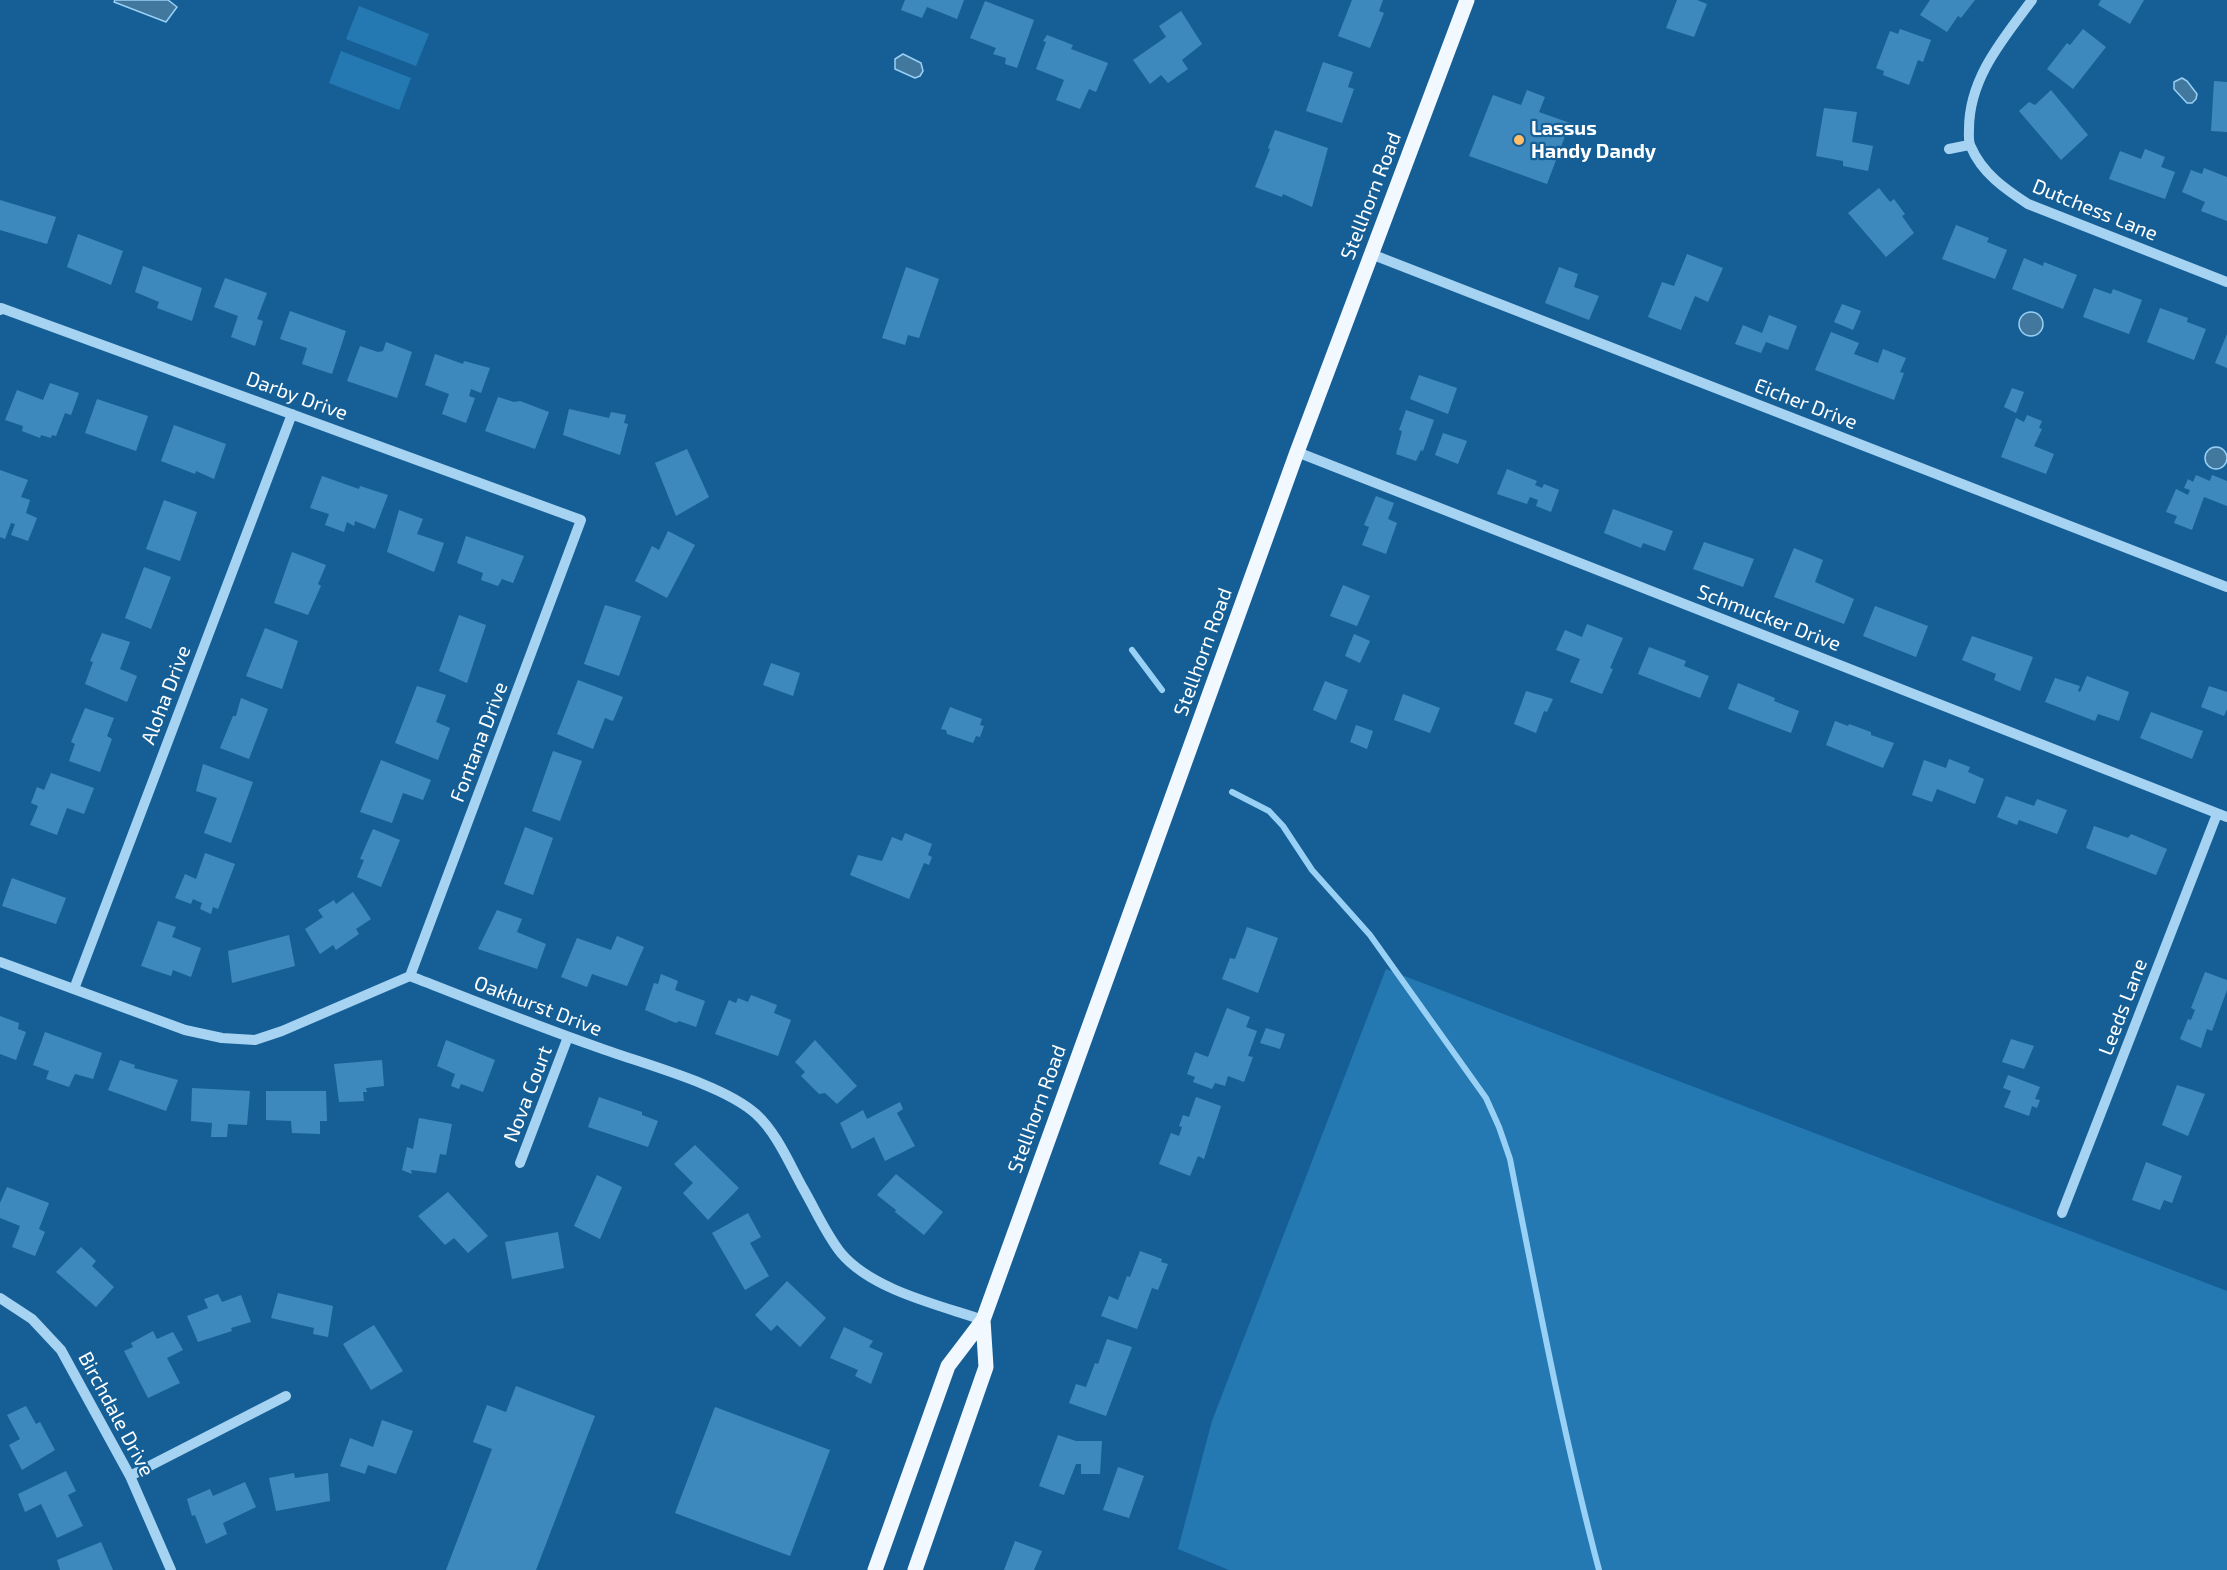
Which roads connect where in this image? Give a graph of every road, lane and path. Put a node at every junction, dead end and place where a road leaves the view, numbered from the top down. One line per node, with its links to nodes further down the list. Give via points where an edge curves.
1 (1467, 0): 5 (main road, Stellhorn Road)
2 (2032, 0): 3 (street, via 1992,54 1977,85 1969,114)
3 (1969, 145): 4 (street); 6 (street, Dutchess Lane, via 1984,170 2028,204)
4 (1949, 149)
5 (1371, 254): 9 (main road, Stellhorn Road); 11 (street, Eicher Drive)
6 (2227, 282)
7 (0, 309): 8 (street, Darby Drive)
8 (292, 414): 10 (street, Darby Drive); 15 (street, Aloha Drive)
9 (1297, 452): 12 (street, Schmucker Drive); 20 (main road, Stellhorn Road)
10 (581, 520): 14 (street, Fontana Drive)
11 (2227, 587)
12 (2222, 816): 18 (street, Leeds Lane)
13 (0, 962): 15 (street)
14 (410, 976): 15 (street, via 255,1040 185,1030); 16 (street, Oakhurst Drive)
15 (74, 989)
16 (568, 1037): 17 (street, Nova Court); 20 (street, Oakhurst Drive, via 706,1086 756,1114 774,1137 843,1254 891,1288)
17 (520, 1163)
18 (2062, 1213)
19 (0, 1298): 22 (street, Birchdale Drive, via 32,1319 61,1350)
20 (983, 1320): 24 (main road, Stellhorn Road, via 948,1366); 25 (main road, Stellhorn Road, via 986,1367)
21 (286, 1396): 22 (street)
22 (130, 1476): 23 (street, Birchdale Drive)
23 (171, 1570)
24 (875, 1570)
25 (915, 1570)

